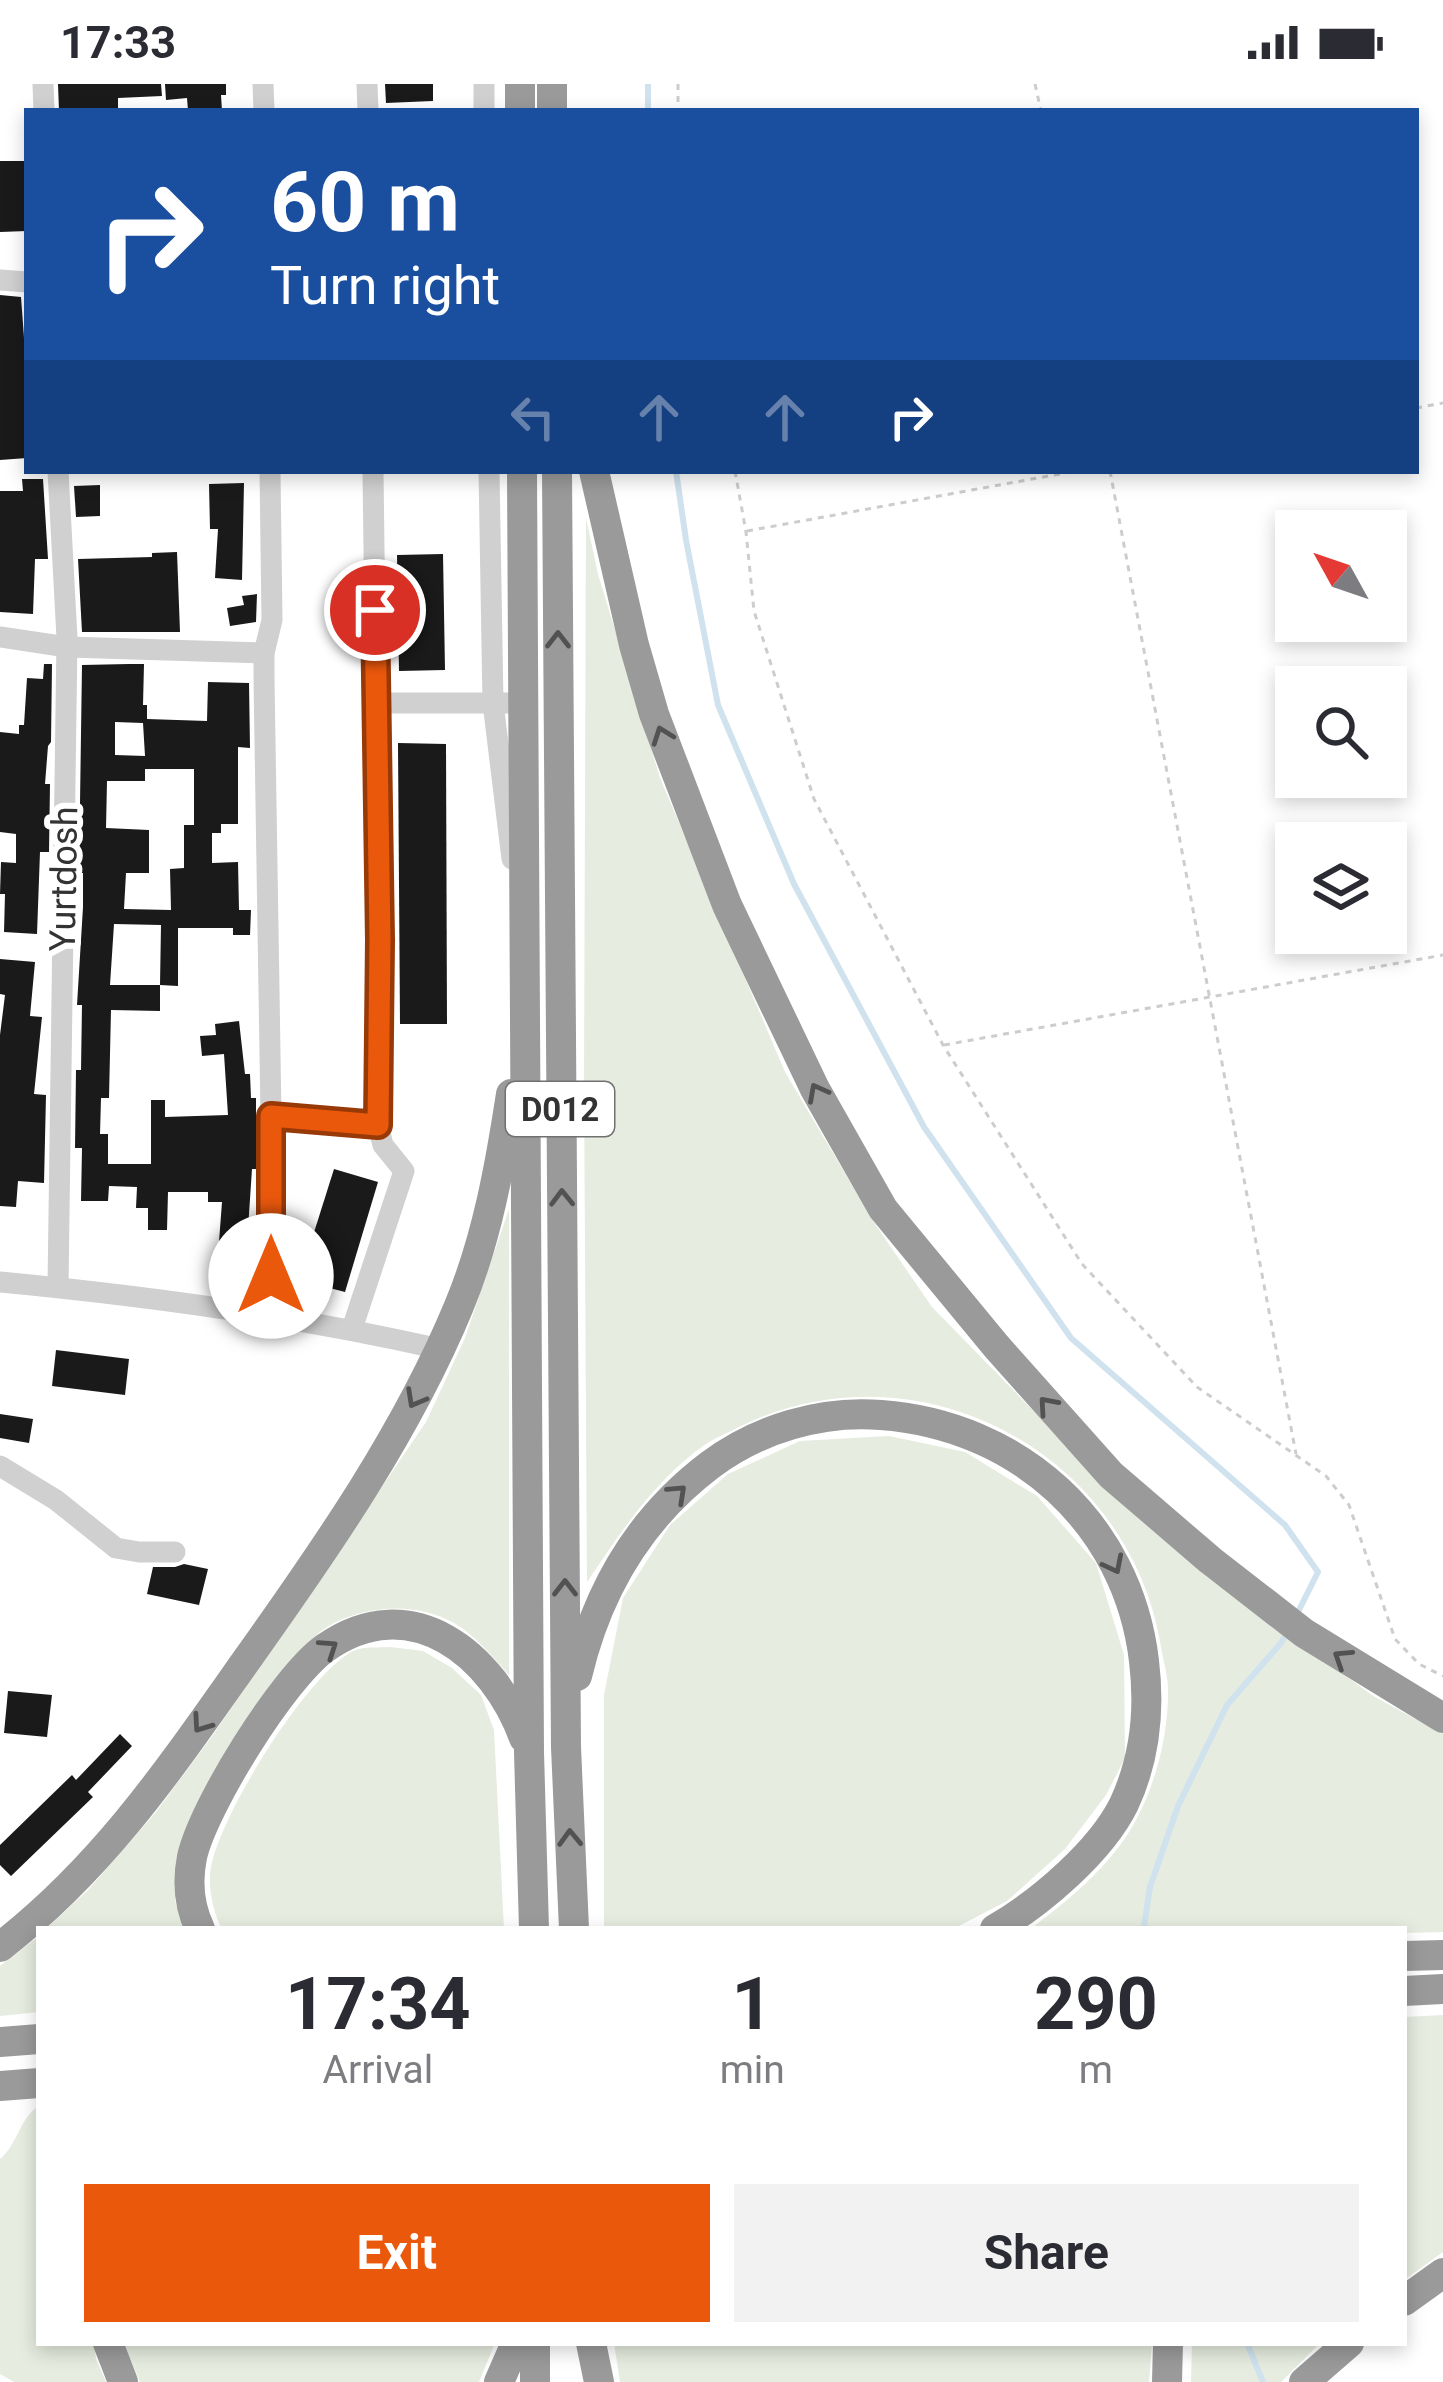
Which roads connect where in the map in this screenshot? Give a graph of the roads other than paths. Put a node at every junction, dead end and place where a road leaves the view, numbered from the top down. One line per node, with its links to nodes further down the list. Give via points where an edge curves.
1 (58, 474): 9 (street, Yurtdosh)
2 (270, 474): 10 (street, via 272,620)
3 (373, 474): 11 (street)
4 (489, 474): 12 (street)
5 (522, 474): 12 (highway, D012)
6 (557, 474): 24 (highway, D012, one-way to 6)
7 (595, 474): 23 (highway, one-way to 7, via 1304,1634 1112,1475 883,1208 784,1028 711,866 654,714)
8 (0, 637): 9 (street)
9 (67, 647): 10 (street); 17 (street, Yurtdosh)
10 (264, 653): 14 (street)
11 (376, 703): 12 (street); 15 (street)
12 (508, 703): 13 (highway, D012)
13 (525, 963): 20 (highway, via 491,1206); 25 (highway, D012)
14 (271, 1116): 15 (street); 18 (street)
15 (378, 1125): 19 (street, via 404,1171)
16 (0, 1282): 17 (street)
17 (58, 1287): 18 (street)
18 (271, 1317): 19 (street)
19 (352, 1329): 20 (street)
20 (440, 1349): 30 (highway, one-way to 30, via 291,1598 146,1802 71,1886)
21 (0, 1466): 22 (street, via 116,1548)
22 (176, 1552)
23 (1443, 1718)
24 (566, 1748): 28 (highway, D012, one-way to 24); 29 (highway, one-way to 29, via 584,1647 614,1573 665,1504 733,1448 815,1418 860,1414 928,1421 990,1442 1046,1479 1095,1530 1133,1606 1148,1688 1146,1729 1124,1805 1048,1892)
25 (529, 1752): 26 (highway, one-way to 25, via 191,1867 218,1796 292,1683 346,1636 392,1624 452,1642 500,1689); 27 (highway, D012)
26 (199, 1926)
27 (534, 1926)
28 (574, 1926)
29 (1000, 1926)
30 (0, 1947)
31 (1443, 1954): 32 (highway)
32 (1407, 1956)
33 (1443, 1989): 34 (highway)
34 (1407, 1991)
35 (36, 2039): 36 (highway)
36 (0, 2042)
37 (36, 2083): 38 (highway)
38 (0, 2086)
39 (1443, 2273): 40 (highway)
40 (1407, 2299)
41 (109, 2346): 48 (highway)
42 (515, 2346): 49 (highway)
43 (535, 2346): 50 (highway)
44 (582, 2346): 51 (highway)
45 (592, 2346): 52 (highway)
46 (1168, 2346): 53 (highway)
47 (1345, 2346): 54 (highway)
48 (123, 2382)
49 (499, 2382)
50 (536, 2382)
51 (582, 2382)
52 (599, 2382)
53 (1167, 2382)
54 (1304, 2382)

